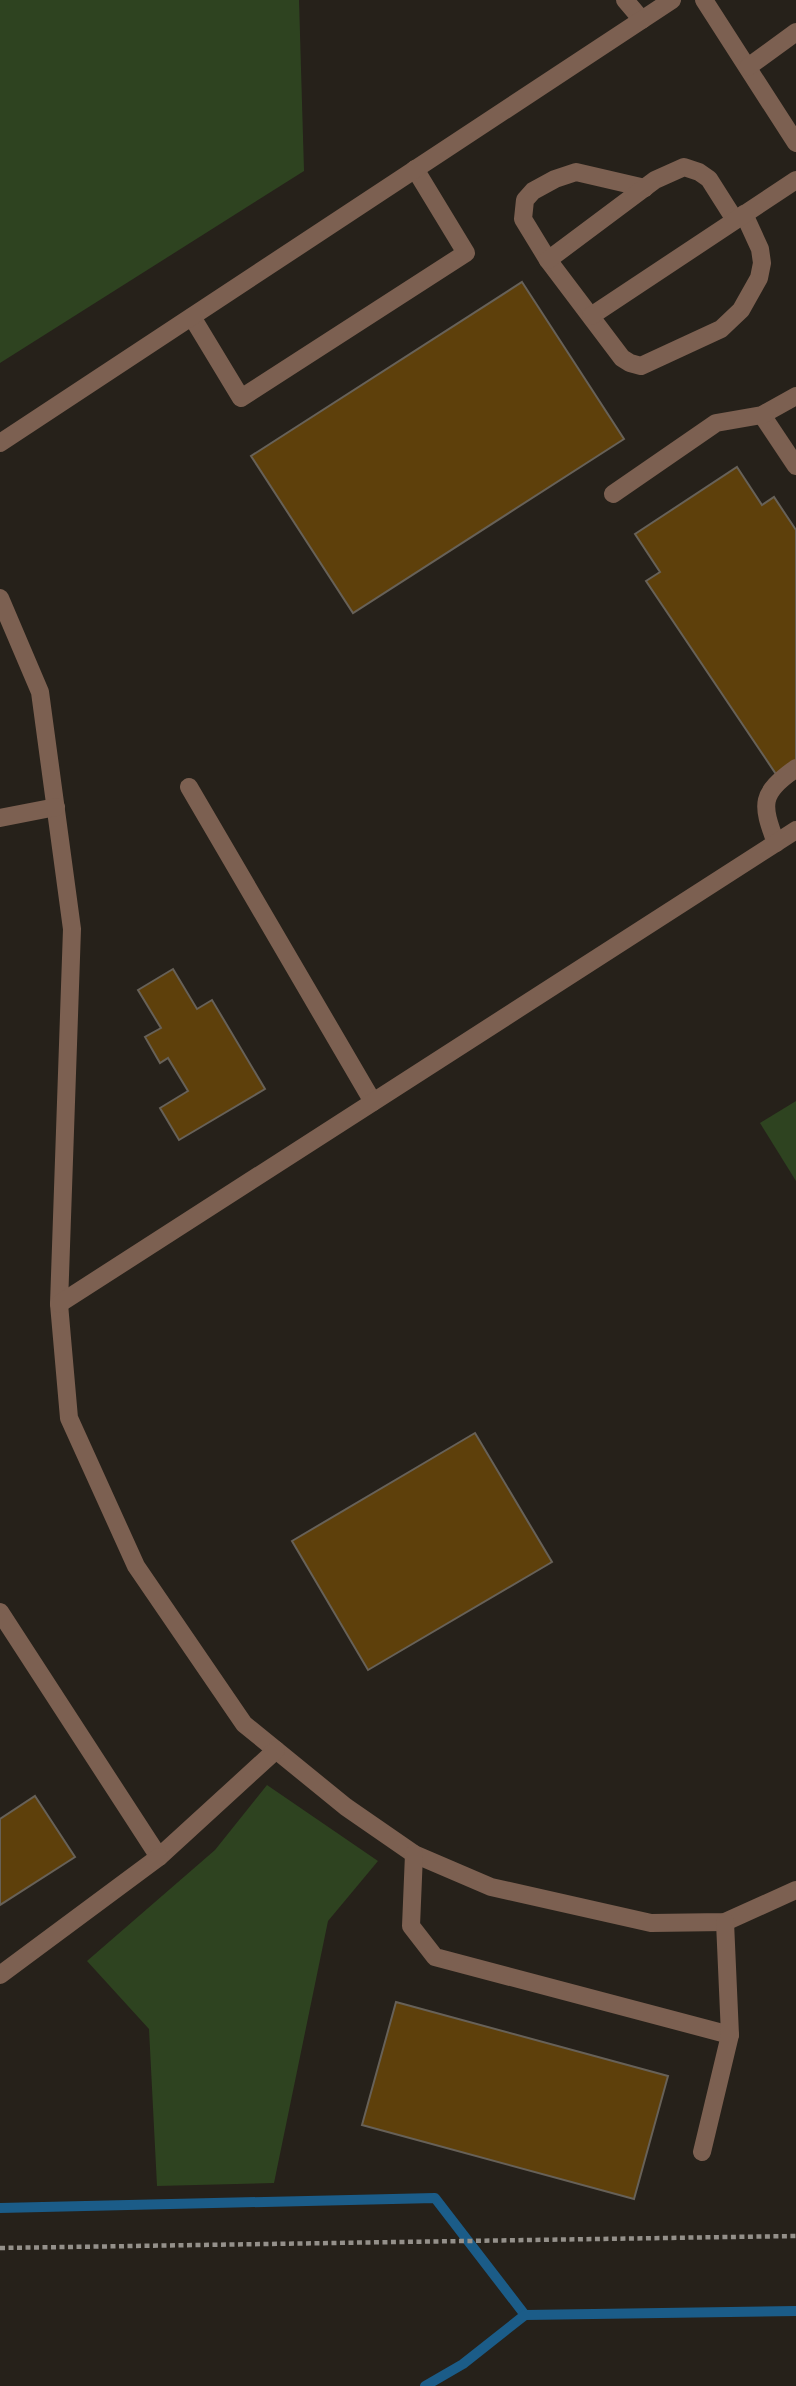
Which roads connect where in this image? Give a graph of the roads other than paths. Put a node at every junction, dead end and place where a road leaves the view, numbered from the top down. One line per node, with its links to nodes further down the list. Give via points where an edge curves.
1 (625, 0): 4 (lane)
2 (672, 0): 4 (lane)
3 (704, 0): 6 (lane)
4 (642, 20): 9 (lane)
5 (796, 32): 6 (lane)
6 (748, 67): 7 (lane)
7 (789, 120): 8 (lane)
8 (796, 143)
9 (415, 169): 15 (lane); 15 (lane, via 466,253 241,398)
10 (796, 180): 12 (lane)
11 (645, 188): 12 (lane, via 684,167 709,179); 13 (lane); 13 (lane, via 576,173 533,191 525,200 523,219)
12 (740, 217): 14 (lane); 14 (lane, via 761,249 762,263 741,310 721,329 642,366 622,358)
13 (548, 260): 14 (lane)
14 (591, 316)
15 (191, 317): 18 (lane)
16 (796, 396): 17 (lane)
17 (762, 415): 19 (lane); 20 (lane, via 716,423)
18 (0, 443)
19 (796, 466)
20 (613, 494)
21 (0, 598): 24 (lane, via 40,692)
22 (796, 768): 27 (lane, via 766,797 766,816)
23 (189, 787): 28 (lane)
24 (55, 807): 25 (lane); 29 (lane, via 72,929)
25 (0, 818)
26 (796, 830): 27 (lane)
27 (776, 843): 28 (lane)
28 (373, 1102): 29 (lane)
29 (59, 1304): 31 (lane, via 69,1418 136,1566 244,1724)
30 (0, 1612): 33 (lane)
31 (276, 1750): 32 (lane); 33 (lane)
32 (414, 1854): 35 (lane, via 491,1887 651,1923); 37 (lane, via 411,1926 435,1957)
33 (159, 1857): 36 (lane)
34 (796, 1890): 35 (lane)
35 (725, 1922): 37 (lane)
36 (0, 1975)
37 (730, 2035): 38 (lane)
38 (702, 2152)

